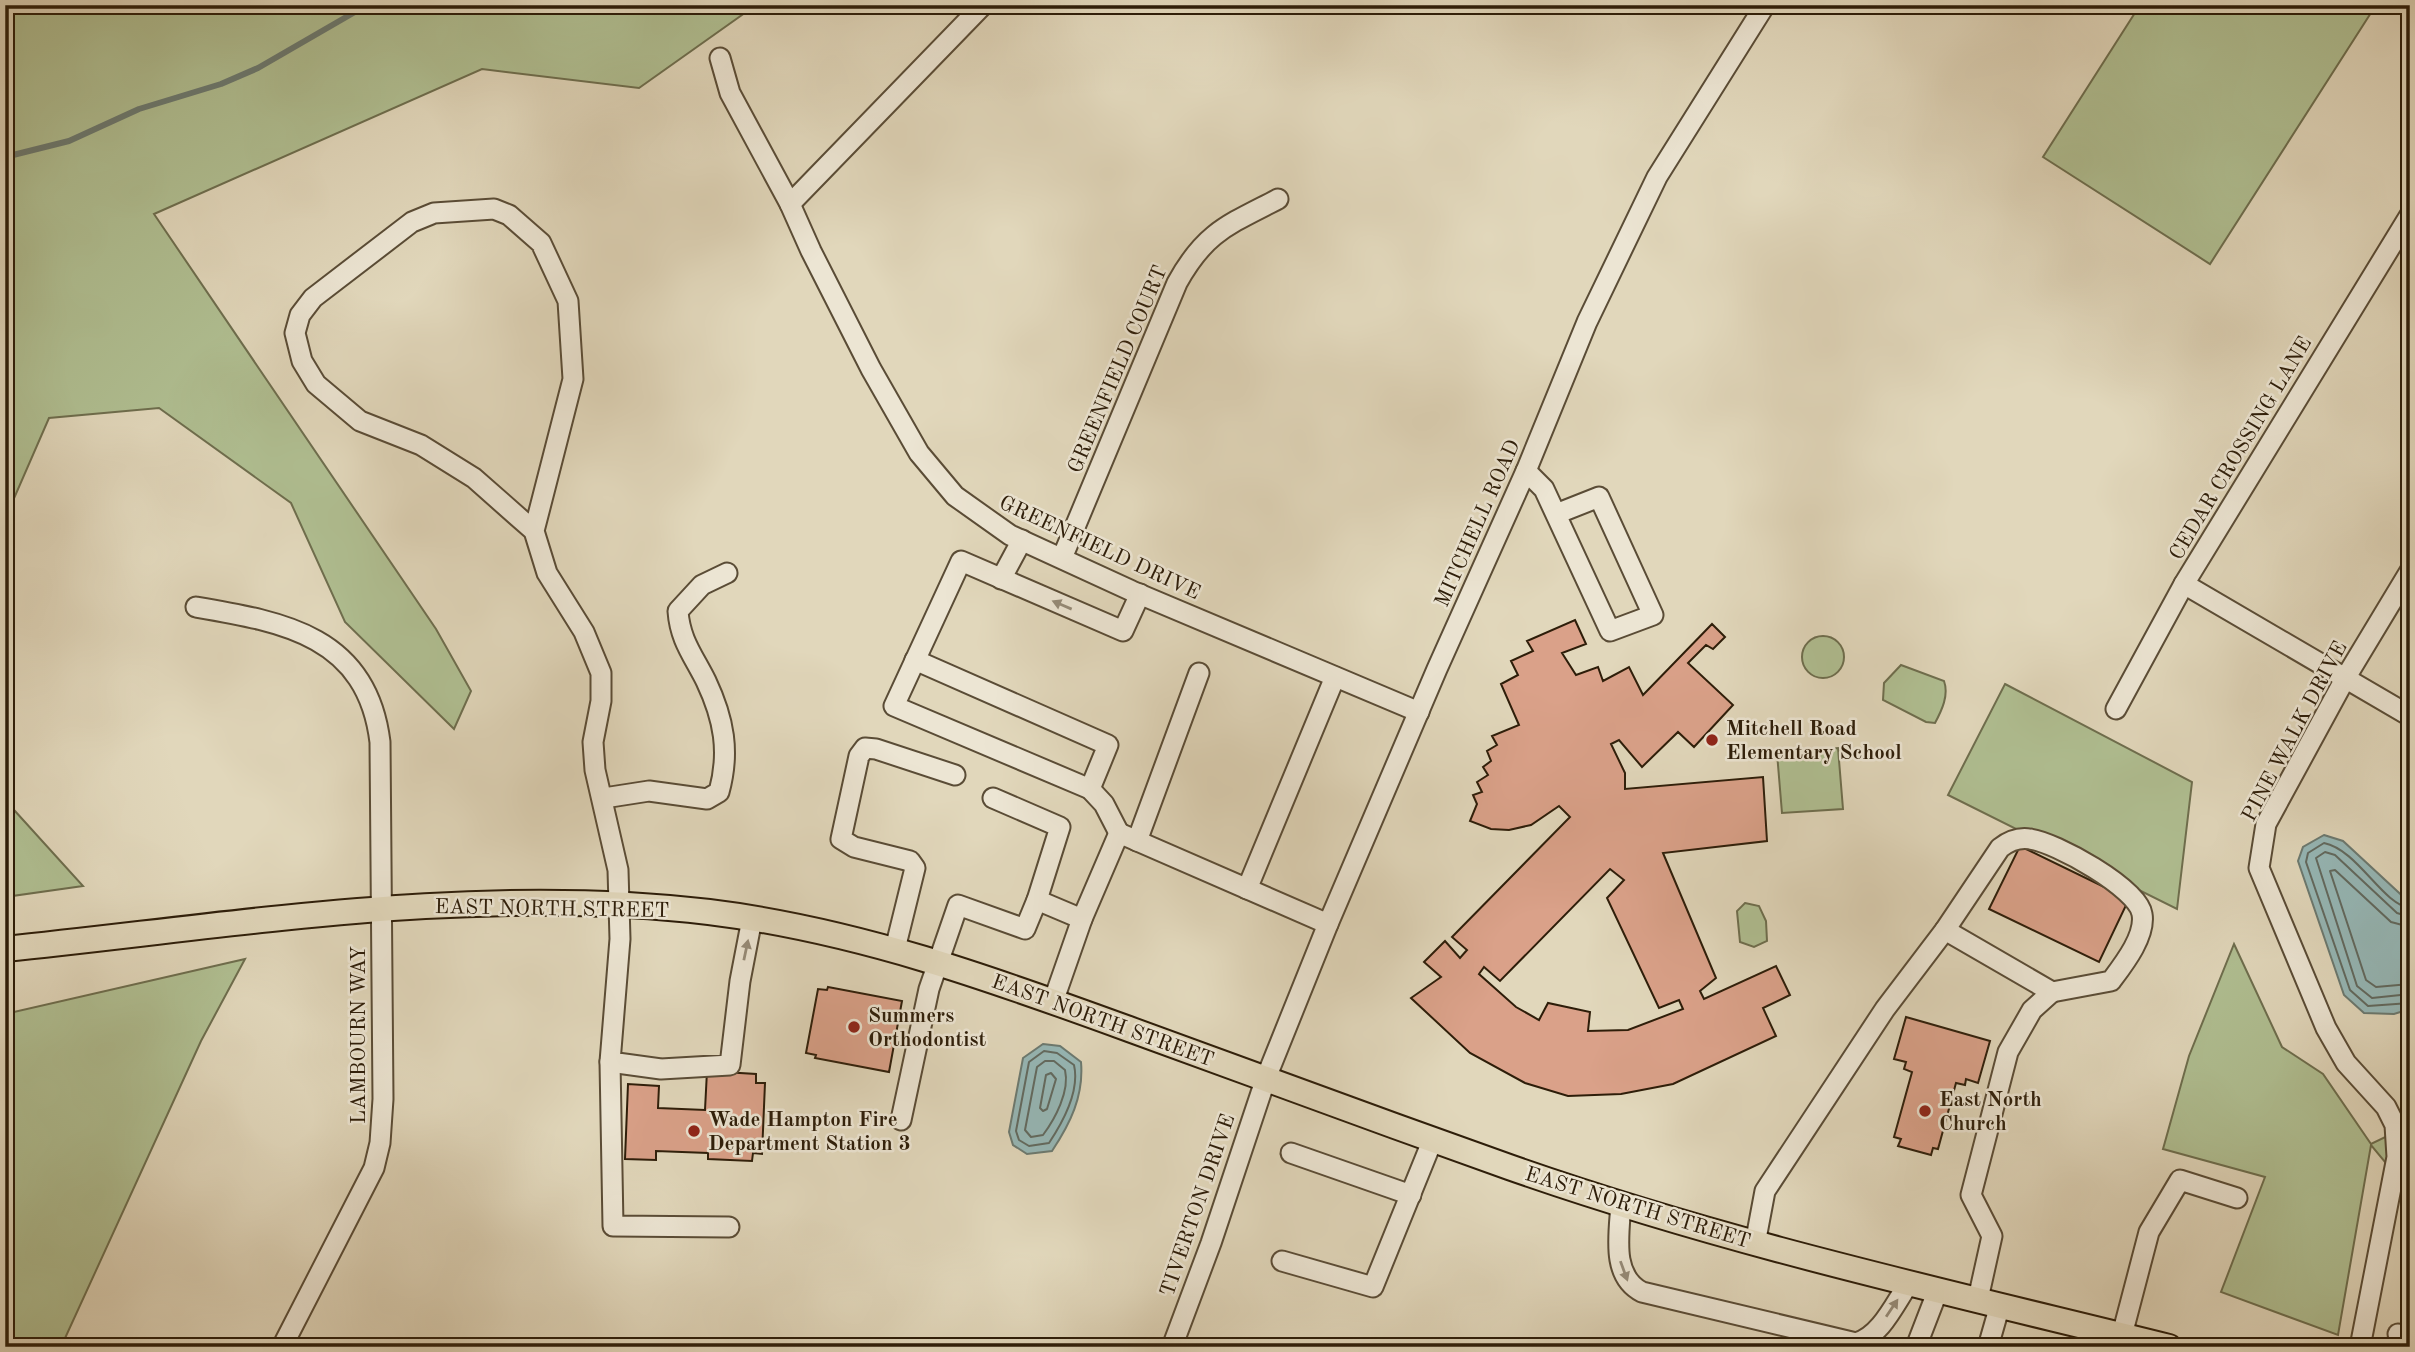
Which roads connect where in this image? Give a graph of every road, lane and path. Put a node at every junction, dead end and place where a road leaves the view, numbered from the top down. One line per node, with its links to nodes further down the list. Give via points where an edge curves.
1 (983, 5): 5 (street)
2 (1765, 5): 7 (street, MITCHELL ROAD, via 1657,177 1587,322)
3 (720, 58): 5 (street, GREENFIELD DRIVE, via 730,93)
4 (1278, 199): 11 (street, GREENFIELD COURT, via 1220,229 1193,255 1177,283)
5 (790, 204): 10 (street, GREENFIELD DRIVE, via 871,369 923,459 955,496)
6 (2410, 215): 15 (street, CEDAR CROSSING LANE)
7 (1526, 471): 8 (street, via 1544,489); 23 (street, MITCHELL ROAD)
8 (1556, 514): 8 (street, via 1609,631 1653,615 1599,497)
9 (534, 531): 9 (street, via 474,478 421,445 360,421 316,384 302,362 295,333 300,315 313,298 412,222 434,213 494,209 509,215 541,243 568,301 573,379); 27 (street, via 547,573 584,632 601,673 593,742)
10 (1022, 540): 11 (street, GREENFIELD DRIVE); 14 (street)
11 (1062, 558): 16 (street, GREENFIELD DRIVE)
12 (2410, 571): 21 (street, PINE WALK DRIVE)
13 (727, 573): 27 (street, via 702,585 678,611 679,633 707,683 726,733 719,792 707,799 649,791)
14 (1001, 579): 16 (street, one-way to 14, via 1123,631); 18 (street, via 961,561)
15 (2184, 584): 21 (street); 22 (street, CEDAR CROSSING LANE)
16 (1140, 594): 20 (street, GREENFIELD DRIVE)
17 (197, 607): 34 (street, LAMBOURN WAY, via 271,620 320,642 347,663 366,692 377,716 380,742)
18 (915, 660): 26 (street, via 1108,745); 26 (street, via 894,706)
19 (1199, 673): 30 (street)
20 (1335, 677): 23 (street, GREENFIELD DRIVE); 31 (street)
21 (2346, 677): 24 (street); 64 (street, PINE WALK DRIVE, via 2266,824 2259,868 2326,1028 2346,1063 2386,1107 2395,1125 2397,1157)
22 (2116, 709)
23 (1419, 712): 37 (street, MITCHELL ROAD)
24 (2410, 716)
25 (955, 775): 40 (street, via 876,748 865,748 859,756 841,839 910,862 915,868)
26 (1090, 789): 29 (street, via 1104,804)
27 (604, 798): 33 (street, via 618,870)
28 (993, 798): 32 (street, via 1060,827)
29 (1119, 834): 30 (street); 36 (street)
30 (1137, 841): 31 (street)
31 (1247, 889): 37 (street)
32 (1037, 900): 36 (street); 41 (street, via 1025,929 958,905)
33 (618, 904): 34 (main road, EAST NORTH STREET, via 474,903); 35 (main road, EAST NORTH STREET); 44 (street, via 620,939)
34 (380, 910): 39 (main road, EAST NORTH STREET); 59 (street, LAMBOURN WAY, via 380,1143 367,1184)
35 (752, 919): 40 (main road, EAST NORTH STREET); 44 (street, one-way to 35, via 661,1069 730,1065)
36 (1082, 919): 43 (street)
37 (1328, 924): 45 (street, MITCHELL ROAD)
38 (1945, 930): 42 (street); 42 (street, via 2000,848 2010,841 2033,839 2127,889 2143,916 2140,931 2111,981); 53 (street, via 1885,1009 1765,1191)
39 (5, 949)
40 (895, 949): 41 (main road, EAST NORTH STREET)
41 (937, 962): 43 (main road, EAST NORTH STREET); 46 (street)
42 (2052, 992): 57 (street, via 2032,1010 2008,1052 1971,1195 1992,1236)
43 (1053, 1002): 45 (main road, EAST NORTH STREET)
44 (610, 1062): 52 (street, via 613,1226)
45 (1266, 1078): 47 (main road, EAST NORTH STREET); 60 (street, TIVERTON DRIVE)
46 (901, 1120)
47 (1433, 1139): 49 (street); 51 (main road, EAST NORTH STREET)
48 (1291, 1153): 49 (street)
49 (1411, 1195): 54 (street, via 1373,1287)
50 (2237, 1198): 58 (street, via 2180,1180 2149,1232)
51 (1621, 1204): 53 (main road, EAST NORTH STREET); 55 (street, one-way to 55, via 1622,1269 1631,1286 1642,1292 1856,1343 1880,1326)
52 (729, 1227)
53 (1755, 1244): 55 (main road, EAST NORTH STREET)
54 (1282, 1261)
55 (1909, 1283): 56 (main road, EAST NORTH STREET)
56 (1938, 1290): 57 (main road, EAST NORTH STREET); 61 (street)
57 (1989, 1302): 58 (main road, EAST NORTH STREET); 62 (street)
58 (2135, 1341): 63 (main road, EAST NORTH STREET)
59 (282, 1347)
60 (1172, 1347)
61 (1916, 1347)
62 (1988, 1347)
63 (2169, 1347)
64 (2360, 1347)

